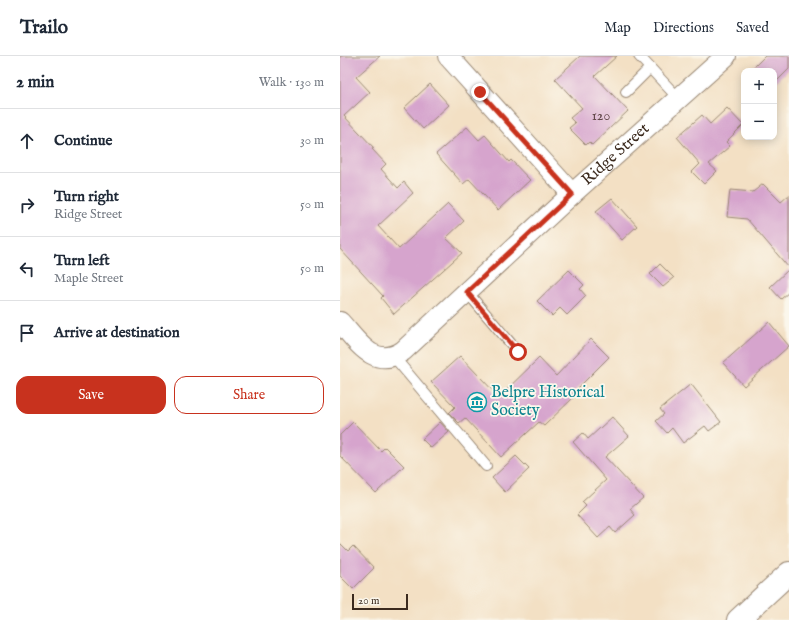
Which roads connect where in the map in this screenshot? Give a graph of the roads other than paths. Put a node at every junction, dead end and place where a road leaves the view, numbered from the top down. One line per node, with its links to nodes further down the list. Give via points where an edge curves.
1 (448, 56): 7 (street)
2 (639, 56): 4 (lane)
3 (726, 56): 6 (street, Ridge Street)
4 (650, 68): 5 (lane); 6 (lane)
5 (626, 92)
6 (679, 99): 7 (street, Ridge Street)
7 (572, 194): 8 (street, Ridge Street)
8 (467, 292): 10 (lane); 11 (street, Ridge Street, via 403,351)
9 (340, 322): 11 (street, via 362,347)
10 (518, 352)
11 (386, 357): 12 (lane, via 413,381)
12 (486, 466)
13 (789, 573): 14 (street)
14 (738, 620)

